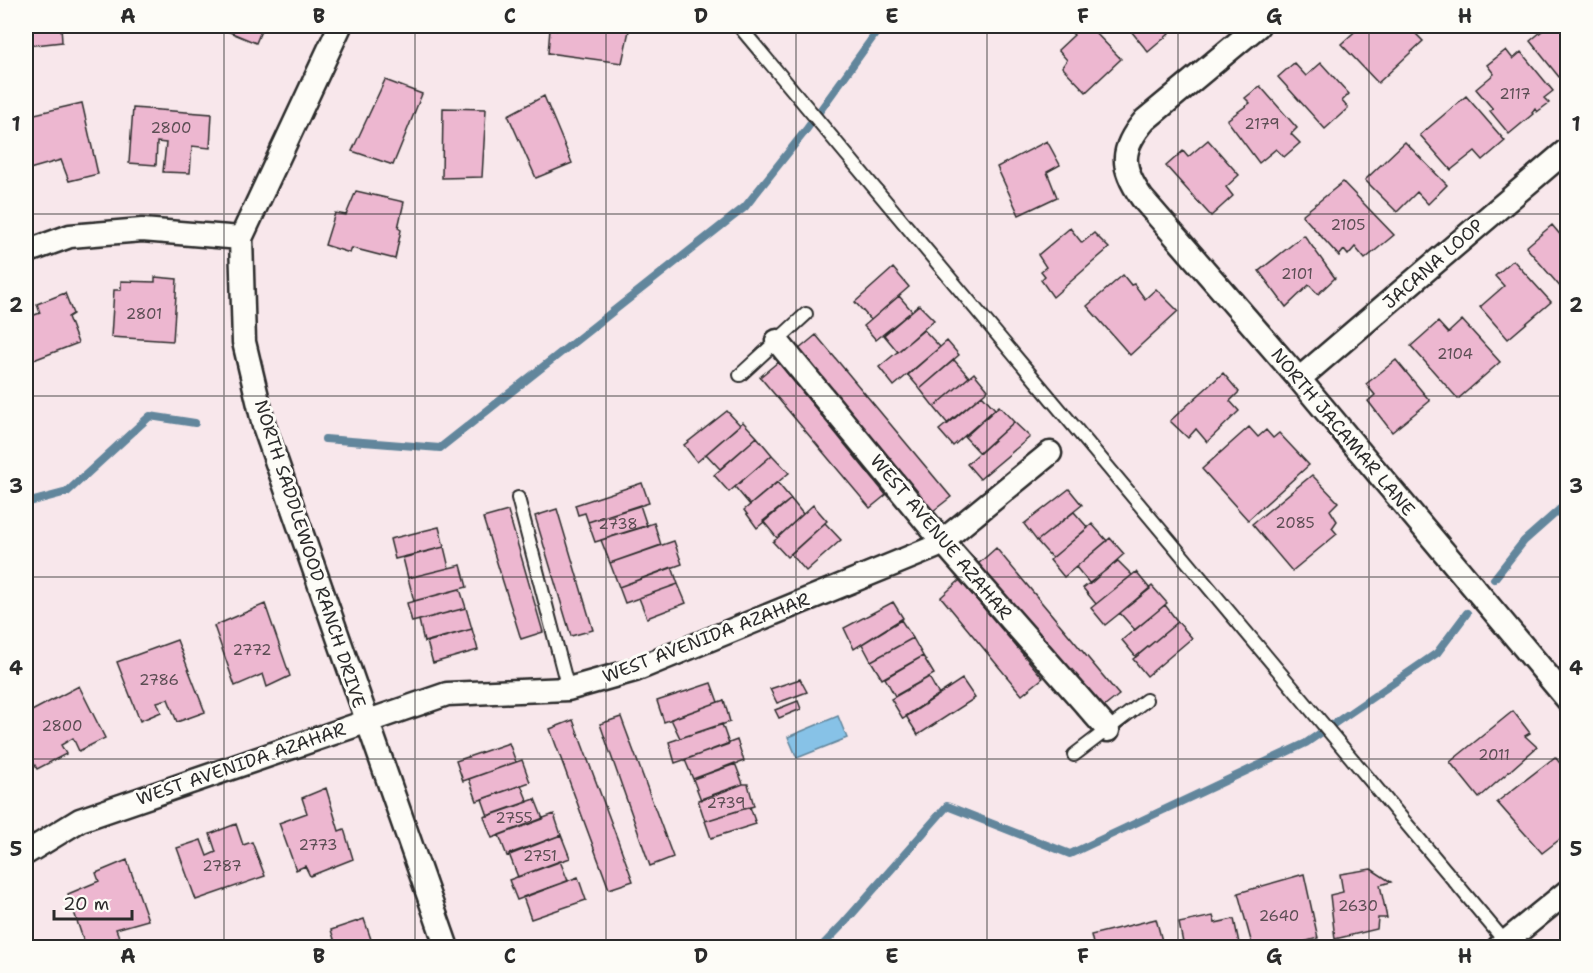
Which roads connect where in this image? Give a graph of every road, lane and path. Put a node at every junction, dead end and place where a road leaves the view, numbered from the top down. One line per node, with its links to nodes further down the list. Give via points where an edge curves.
1 (340, 26): 5 (street, NORTH SADDLEWOOD RANCH DRIVE)
2 (739, 26): 22 (lane)
3 (1258, 26): 10 (street, NORTH JACAMAR LANE, via 1145,120 1132,135 1126,161 1131,183 1142,198)
4 (1568, 149): 10 (street, JACANA LOOP)
5 (241, 238): 6 (street, via 142,230 70,236); 17 (street, NORTH SADDLEWOOD RANCH DRIVE, via 244,342 264,426)
6 (26, 252)
7 (806, 314): 8 (lane)
8 (777, 341): 9 (lane); 13 (street, WEST AVENUE AZAHAR)
9 (740, 375)
10 (1299, 379): 16 (street, NORTH JACAMAR LANE)
11 (1050, 453): 13 (street, WEST AVENIDA AZAHAR)
12 (518, 498): 14 (lane)
13 (942, 541): 14 (street, WEST AVENIDA AZAHAR, via 635,670); 18 (street, WEST AVENUE AZAHAR)
14 (568, 689): 17 (street, WEST AVENIDA AZAHAR, via 447,694)
15 (1146, 700): 18 (lane)
16 (1568, 700)
17 (366, 721): 20 (street, WEST AVENIDA AZAHAR, via 80,820); 23 (street, NORTH SADDLEWOOD RANCH DRIVE)
18 (1108, 730): 19 (lane)
19 (1074, 755)
20 (26, 854)
21 (1568, 891): 22 (street)
22 (1505, 946)
23 (447, 948)

